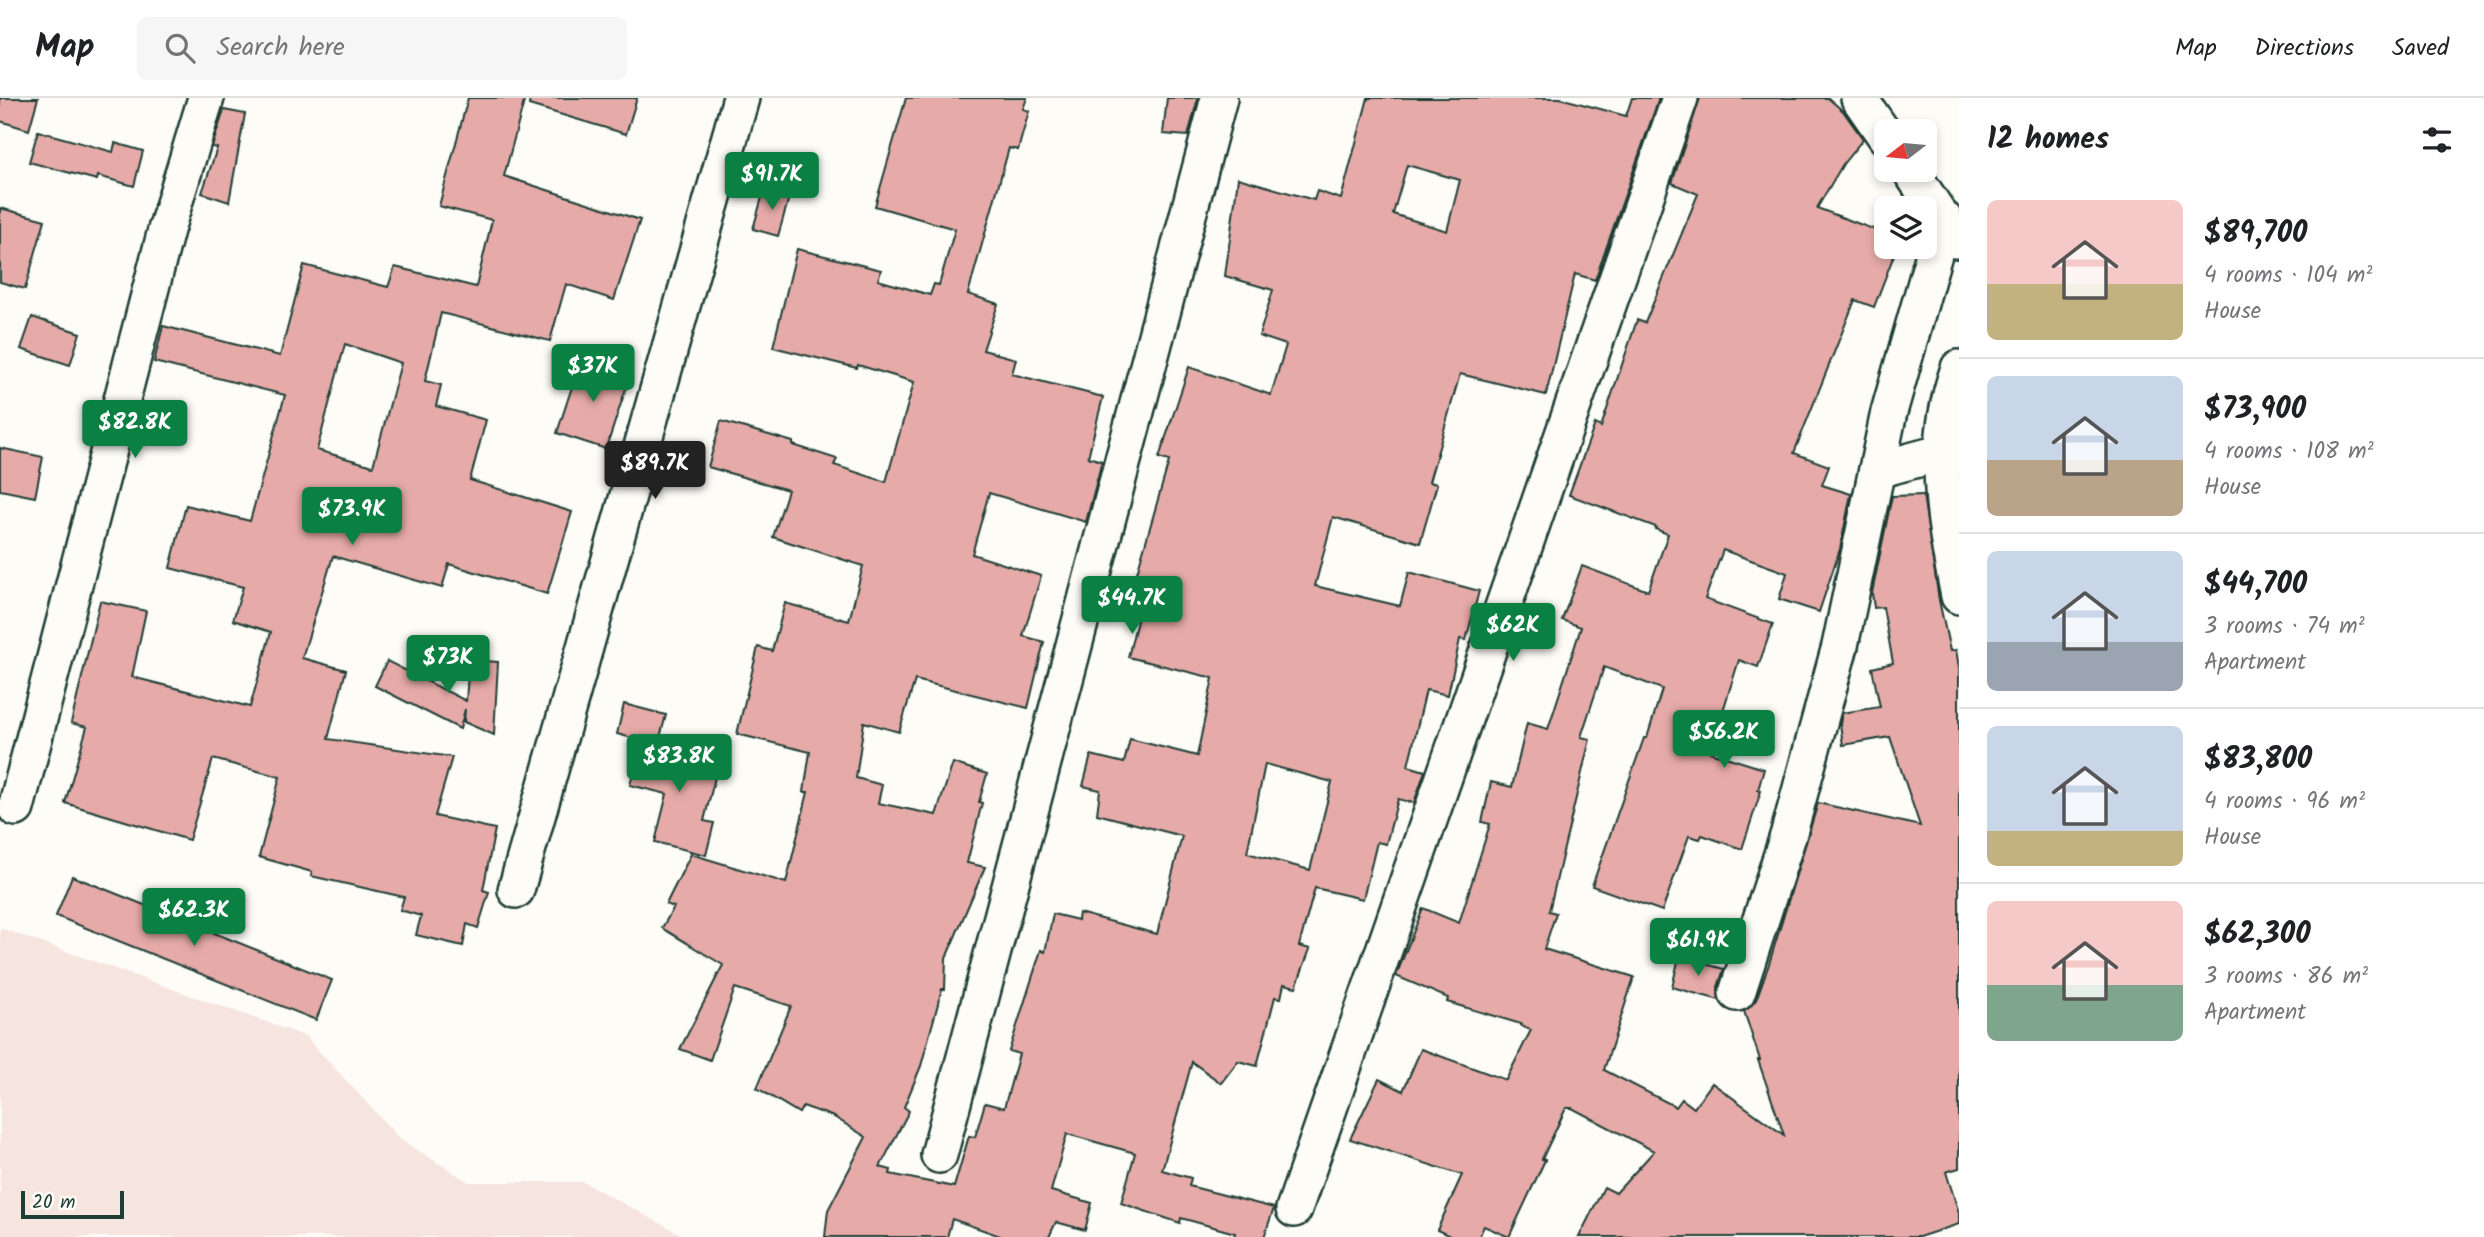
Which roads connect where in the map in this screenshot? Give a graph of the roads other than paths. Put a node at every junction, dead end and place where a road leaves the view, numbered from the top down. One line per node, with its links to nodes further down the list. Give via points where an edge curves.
1 (206, 98): 13 (street, via 166,230)
2 (741, 98): 14 (street)
3 (1219, 98): 16 (street)
4 (1680, 98): 17 (street)
5 (1859, 98): 6 (street)
6 (1874, 120)
7 (1918, 182): 8 (street)
8 (1952, 232): 11 (street, via 1889,412)
9 (1959, 368): 10 (street, via 1948,400)
10 (1940, 453): 11 (street); 12 (street, via 1944,522)
11 (1877, 470): 15 (street, via 1840,646 1788,836)
12 (1959, 596)
13 (16, 808)
14 (516, 890)
15 (1737, 993)
16 (939, 1156)
17 (1293, 1209)

